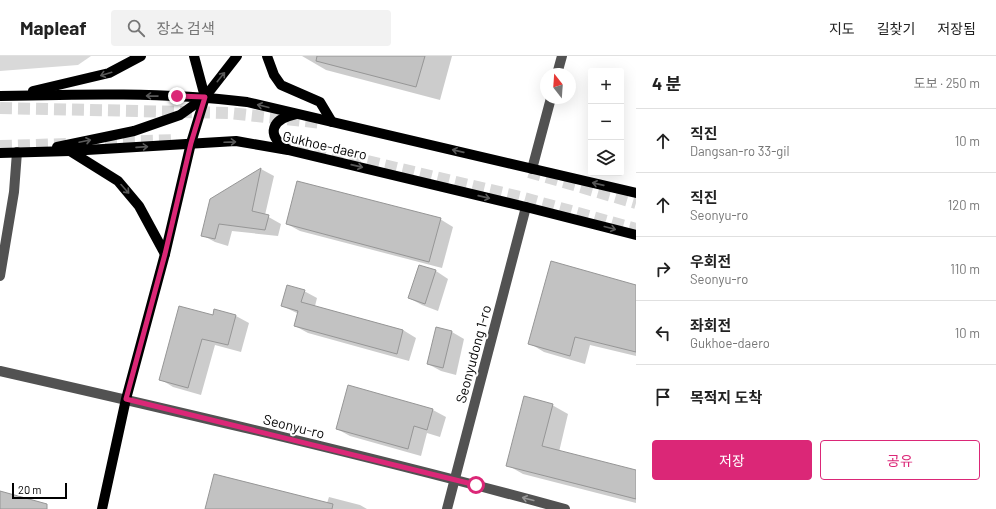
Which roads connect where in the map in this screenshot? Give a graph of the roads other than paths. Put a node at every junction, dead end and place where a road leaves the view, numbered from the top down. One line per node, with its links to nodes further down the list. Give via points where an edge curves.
1 (141, 56): 8 (main road, one-way to 8, via 109,73)
2 (194, 56): 9 (main road)
3 (237, 56): 9 (main road, one-way to 3)
4 (267, 56): 12 (main road, via 281,85 320,102)
5 (562, 56): 6 (street)
6 (559, 68)
7 (0, 96): 8 (main road, Gukhoe-daero)
8 (13, 96): 9 (main road, Gukhoe-daero, one-way to 8, via 78,94)
9 (205, 97): 11 (main road, Gukhoe-daero, one-way to 9, via 247,102); 13 (main road); 17 (main road, one-way to 9, via 134,131 180,115)
10 (549, 104): 19 (street)
11 (296, 114): 12 (main road, Gukhoe-daero); 14 (main road, via 285,116 275,127 274,135 278,143)
12 (332, 122): 19 (main road, Gukhoe-daero, one-way to 12)
13 (191, 143): 14 (main road, Gukhoe-daero, one-way to 14, via 236,141); 15 (main road, Gukhoe-daero, one-way to 13); 23 (main road)
14 (288, 150): 21 (main road, Gukhoe-daero, one-way to 21)
15 (70, 151): 17 (main road, Gukhoe-daero); 23 (main road, one-way to 23, via 118,181 140,206)
16 (17, 152): 17 (main road, Gukhoe-daero); 18 (main road, Gukhoe-daero); 24 (street, via 14,192)
17 (33, 152)
18 (0, 153)
19 (532, 169): 20 (main road, Gukhoe-daero, one-way to 19)
20 (636, 193)
21 (526, 207): 22 (main road, Gukhoe-daero, one-way to 22); 27 (street, Seonyudong 1-ro)
22 (636, 235)
23 (165, 254): 26 (main road)
24 (0, 276)
25 (0, 371): 26 (street, Seonyu-ro)
26 (126, 399): 27 (street, Seonyu-ro); 28 (main road)
27 (455, 479): 29 (street, Seonyudong 1-ro); 30 (street, Seonyu-ro, one-way to 27)
28 (102, 509)
29 (447, 509)
30 (566, 509)

